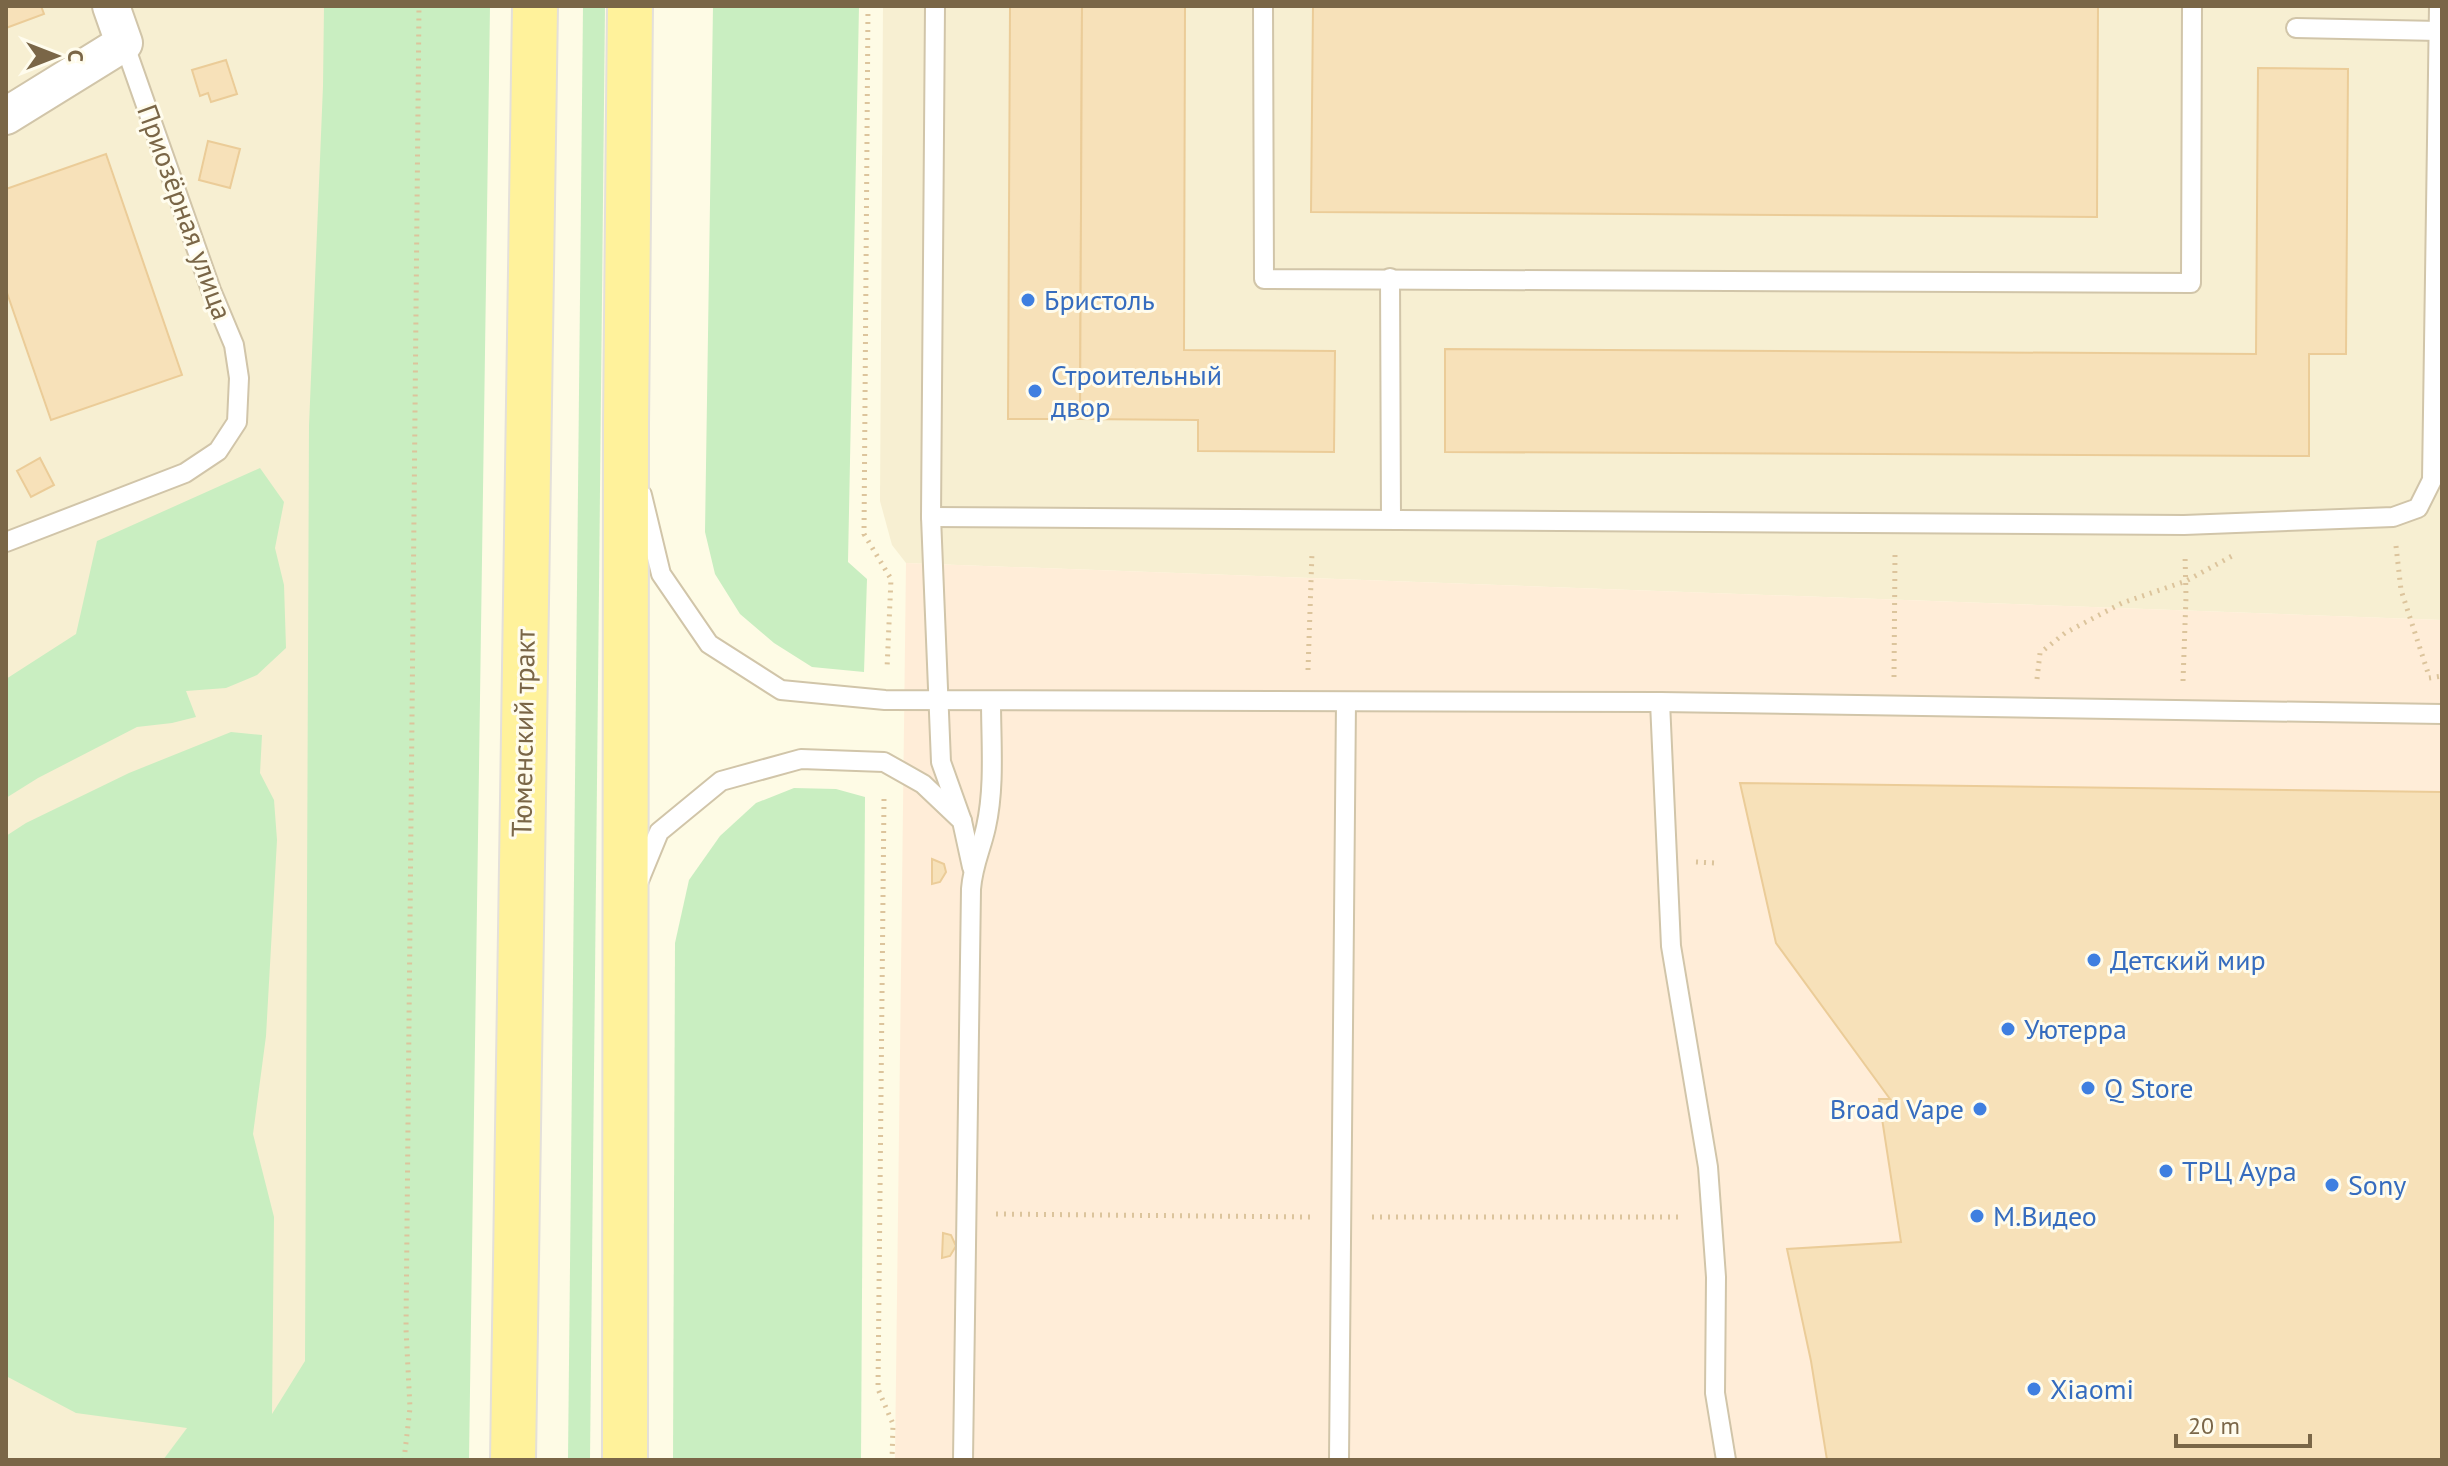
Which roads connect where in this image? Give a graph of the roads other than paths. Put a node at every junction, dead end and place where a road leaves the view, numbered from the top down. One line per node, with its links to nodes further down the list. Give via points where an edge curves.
1 (111, 6): 10 (street, Приозёрная улица)
2 (535, 6): 25 (main road, Тюменский тракт)
3 (630, 6): 13 (main road)
4 (935, 6): 14 (lane)
5 (1263, 6): 12 (lane, via 1264,279)
6 (2192, 6): 12 (lane, via 2191,283)
7 (2439, 6): 9 (lane)
8 (2296, 28): 9 (lane)
9 (2439, 31): 15 (lane, via 2432,480 2418,508 2393,517 2184,525)
10 (124, 43): 11 (street); 16 (lane, Приозёрная улица, via 234,345 237,422 218,451 185,473)
11 (6, 116)
12 (1390, 278): 15 (lane)
13 (626, 425): 17 (lane, via 661,574 709,644 781,690); 24 (main road)
14 (931, 517): 15 (lane); 17 (lane)
15 (1391, 519)
16 (6, 542)
17 (938, 701): 18 (lane); 22 (lane, via 941,762)
18 (991, 701): 19 (lane); 23 (lane, via 986,827)
19 (1346, 702): 20 (lane); 28 (lane)
20 (1660, 702): 21 (lane); 29 (lane, via 1671,946 1708,1167 1716,1277 1715,1393)
21 (2442, 714)
22 (962, 821): 23 (lane); 24 (lane, via 923,784 884,762 801,759 721,781 659,832)
23 (972, 867): 27 (lane)
24 (626, 911): 26 (main road)
25 (513, 1460)
26 (625, 1460)
27 (963, 1460)
28 (1339, 1460)
29 (1726, 1460)

